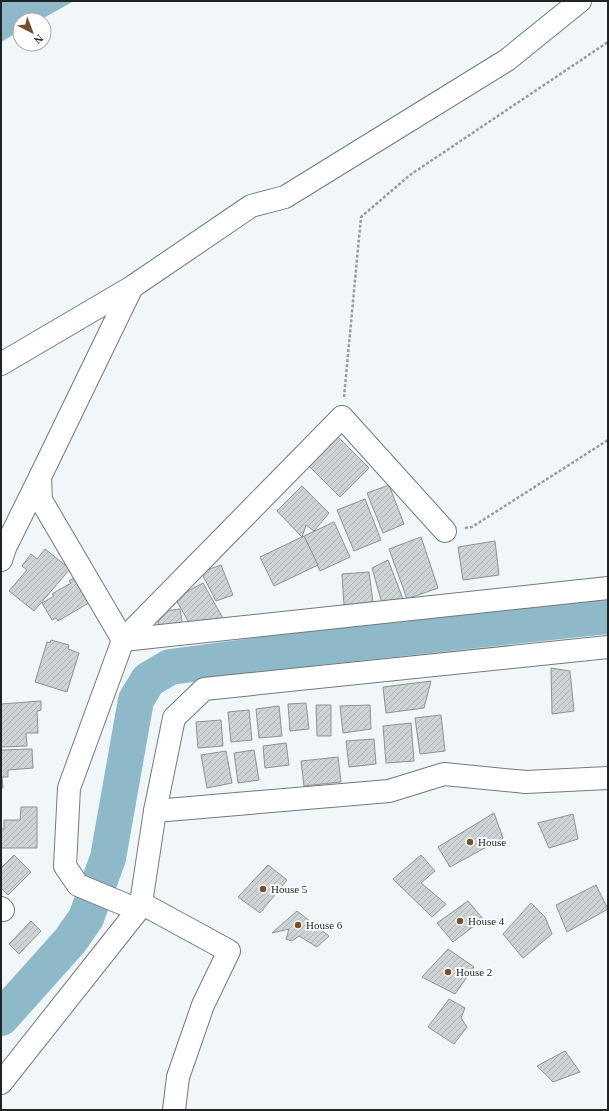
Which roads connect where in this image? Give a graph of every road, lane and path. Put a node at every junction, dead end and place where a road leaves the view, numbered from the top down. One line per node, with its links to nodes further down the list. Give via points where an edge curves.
1 (580, 1): 3 (street, via 507,60 285,197 251,206)
2 (608, 42): 5 (path, via 410,175 361,217)
3 (132, 287): 4 (street); 7 (street)
4 (1, 364)
5 (342, 417): 10 (street); 13 (street)
6 (608, 440): 10 (path, via 472,527)
7 (40, 477): 8 (street); 13 (street, via 41,500)
8 (24, 510): 9 (street); 11 (street)
9 (1, 520)
10 (445, 531)
11 (1, 560)
12 (608, 588): 13 (street)
13 (123, 640): 17 (street, via 69,788 65,866 78,885)
14 (608, 647): 16 (street, via 204,689 174,718)
15 (608, 778): 16 (street, via 526,782 444,774 389,791)
16 (155, 811): 17 (street)
17 (140, 907): 18 (street); 19 (street, via 229,951 203,1006 178,1077)
18 (1, 1083)
19 (174, 1110)

